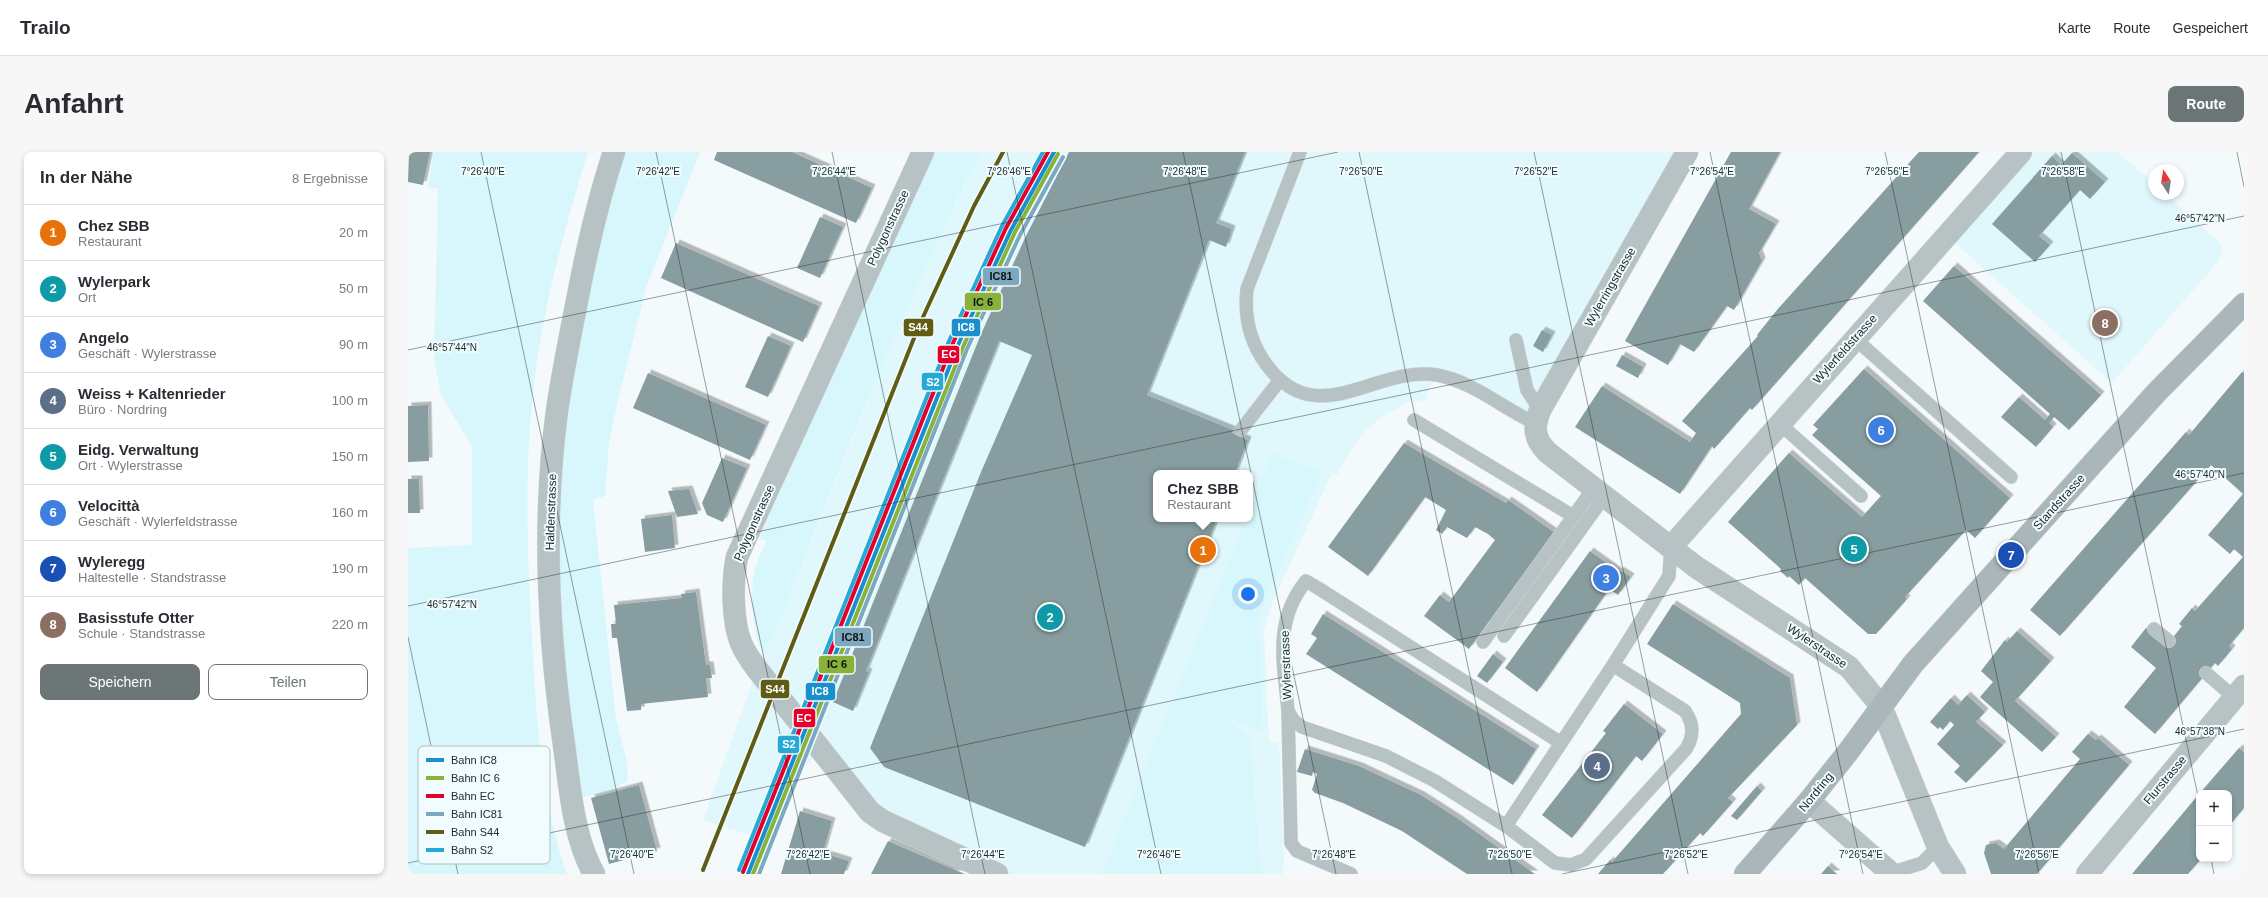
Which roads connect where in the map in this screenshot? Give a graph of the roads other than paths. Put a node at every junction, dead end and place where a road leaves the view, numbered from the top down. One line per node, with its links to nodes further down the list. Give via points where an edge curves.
1 (614, 152): 32 (street, Haldenstrasse, via 598,199 557,412 550,528 549,599 556,687 578,830)
2 (923, 152): 33 (street, Polygonstrasse, via 737,557 734,586 737,633 746,654 757,669 870,812)
3 (1300, 152): 9 (lane, via 1251,276 1246,296 1246,316 1254,343)
4 (1687, 152): 10 (street, Wylerringstrasse)
5 (2021, 152): 7 (street, Wylerfeldstrasse)
6 (2244, 304): 26 (main road, Standstrasse, via 2156,393 1913,664)
7 (1854, 338): 12 (street, Wylerfeldstrasse); 14 (lane)
8 (1516, 340): 10 (lane, via 1527,390)
9 (1280, 380): 10 (lane, via 1295,390 1321,396 1346,393 1403,376 1437,375); 13 (lane)
10 (1537, 417): 15 (street, Wylerstrasse, via 1535,434 1542,447)
11 (1414, 420): 17 (lane)
12 (1780, 424): 16 (lane); 18 (street, Wylerfeldstrasse)
13 (1240, 430)
14 (2011, 477)
15 (1599, 493): 17 (lane); 18 (street, Wylerstrasse); 20 (lane)
16 (1861, 496)
17 (1573, 516): 22 (lane)
18 (1671, 547): 23 (lane, via 1669,576); 26 (street, Wylerstrasse, via 1696,567 1849,667)
19 (2154, 629): 21 (lane)
20 (1504, 636)
21 (2169, 641)
22 (1483, 642)
23 (1613, 665): 28 (lane); 30 (lane, Wylerstrasse, via 1685,712 1692,729 1691,742 1582,862 1571,865 1554,863)
24 (2206, 673): 25 (lane)
25 (2239, 692): 38 (street, Flurstrasse)
26 (1882, 706): 29 (main road, Nordring); 31 (street, Wylerstrasse)
27 (1288, 711): 28 (lane, Wylerstrasse, via 1282,634 1293,601 1306,581); 30 (lane, Wylerstrasse, via 1293,720 1302,727 1353,743 1409,767); 34 (lane, via 1291,843 1297,851)
28 (1560, 742): 30 (lane)
29 (1809, 801): 35 (main road, Nordring); 36 (street)
30 (1506, 826)
31 (1938, 846): 36 (lane, via 1922,863); 37 (street, Wylerstrasse)
32 (594, 874)
33 (997, 874)
34 (1351, 874)
35 (1745, 874)
36 (1891, 874)
37 (1955, 874)
38 (2087, 874)

